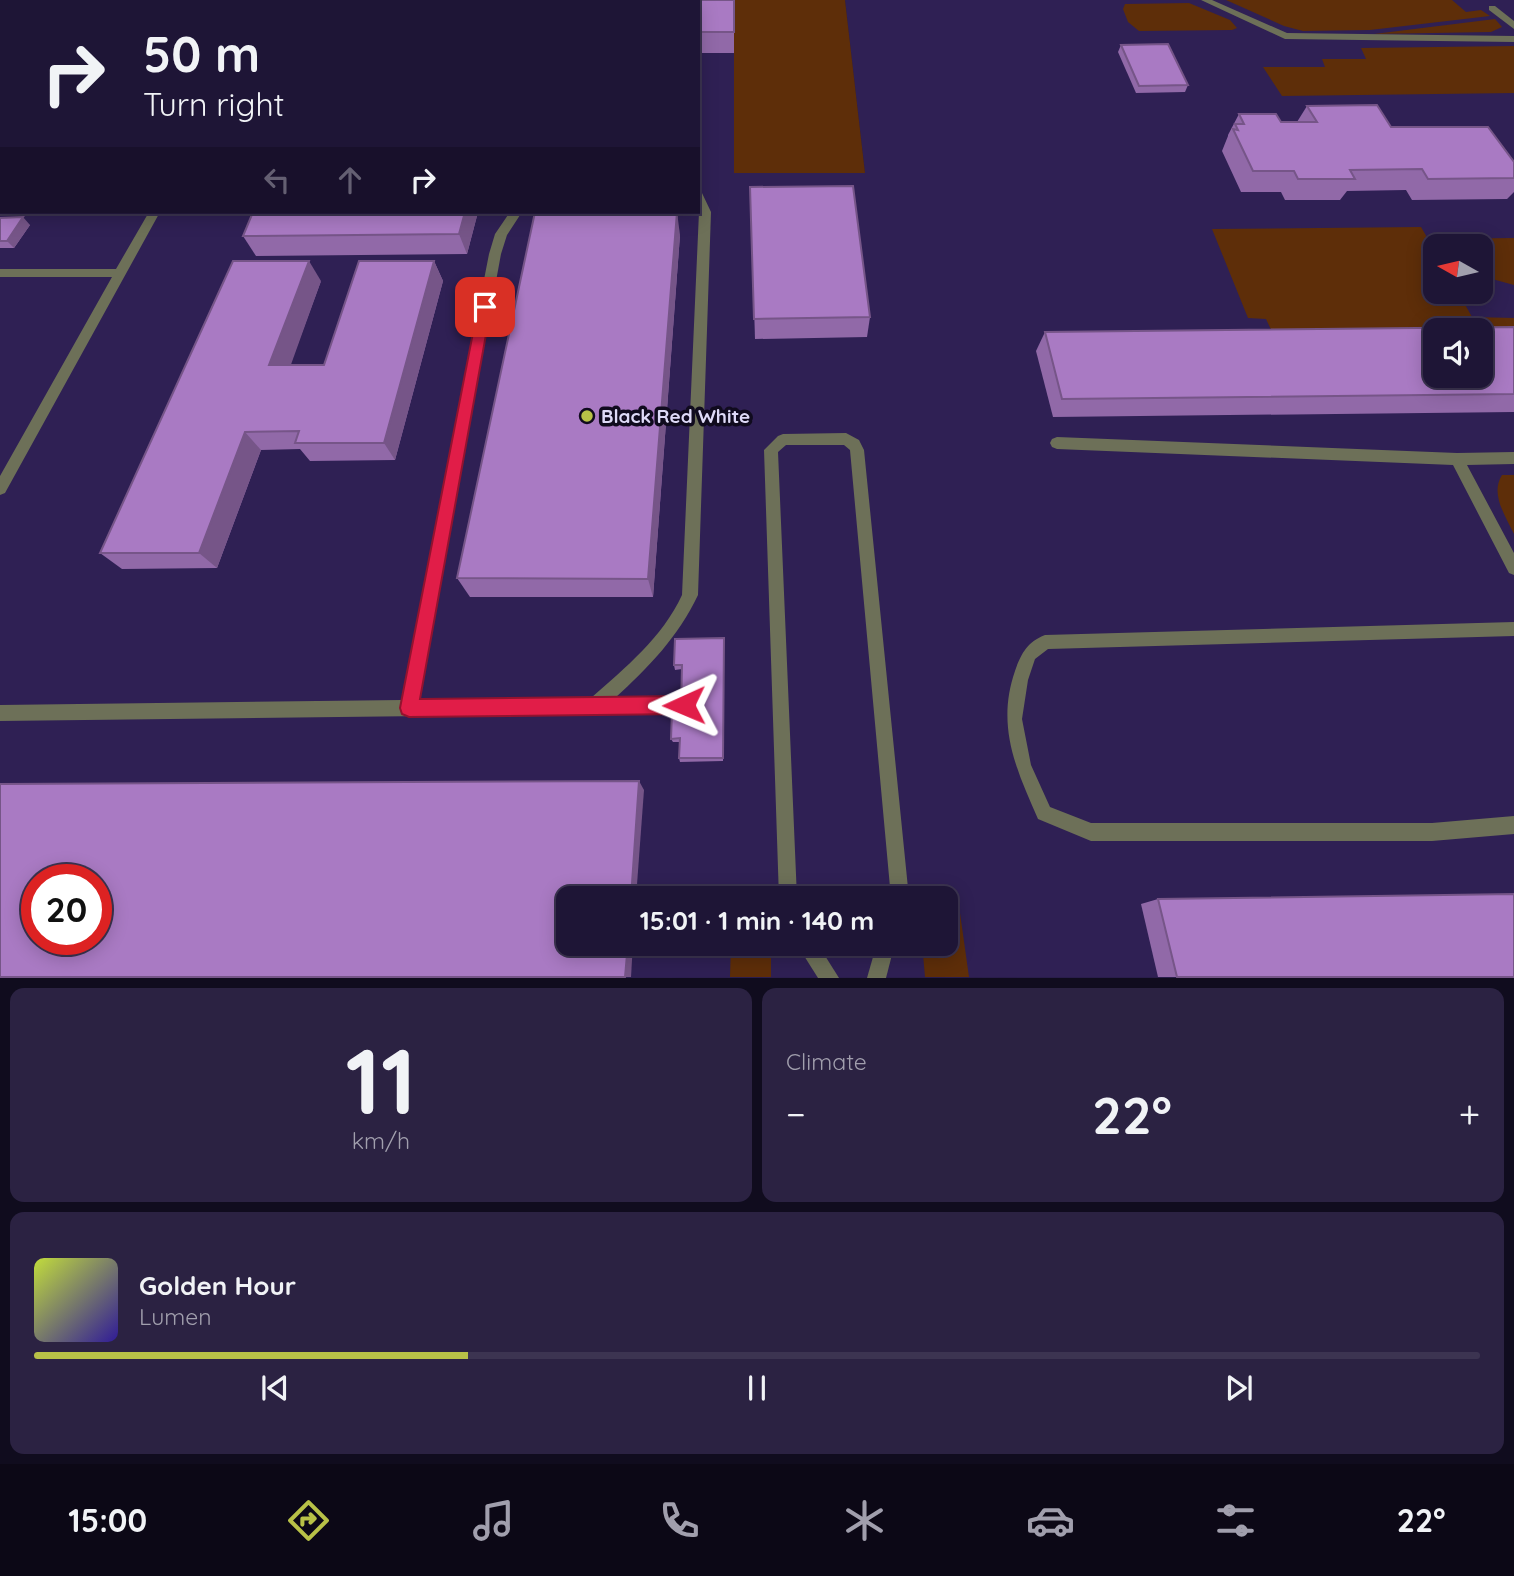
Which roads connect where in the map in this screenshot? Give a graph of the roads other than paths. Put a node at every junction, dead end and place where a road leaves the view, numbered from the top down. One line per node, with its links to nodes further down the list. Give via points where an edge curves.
1 (1205, 0): 4 (lane, via 1285,36)
2 (1492, 8): 3 (lane)
3 (1514, 26)
4 (1514, 39)
5 (700, 201): 17 (lane, via 705,212 690,595 682,616 656,650)
6 (154, 214): 9 (lane)
7 (515, 214): 18 (lane, via 495,254)
8 (0, 273): 9 (lane)
9 (118, 273): 13 (lane)
10 (1056, 443): 12 (lane)
11 (1514, 458): 12 (lane)
12 (1457, 459): 14 (lane)
13 (0, 489)
14 (1514, 568)
15 (1514, 629): 20 (lane, via 1045,642 1029,654 1014,719 1023,766 1044,813 1091,832 1432,832)
16 (684, 705): 17 (lane)
17 (594, 706): 18 (lane)
18 (409, 708): 19 (lane)
19 (0, 713)
20 (1514, 825)
21 (788, 886): 22 (lane, via 771,450 783,440 845,439 857,450)
22 (899, 886)
23 (814, 956): 25 (lane)
24 (882, 956): 26 (lane)
25 (830, 978)
26 (876, 978)

